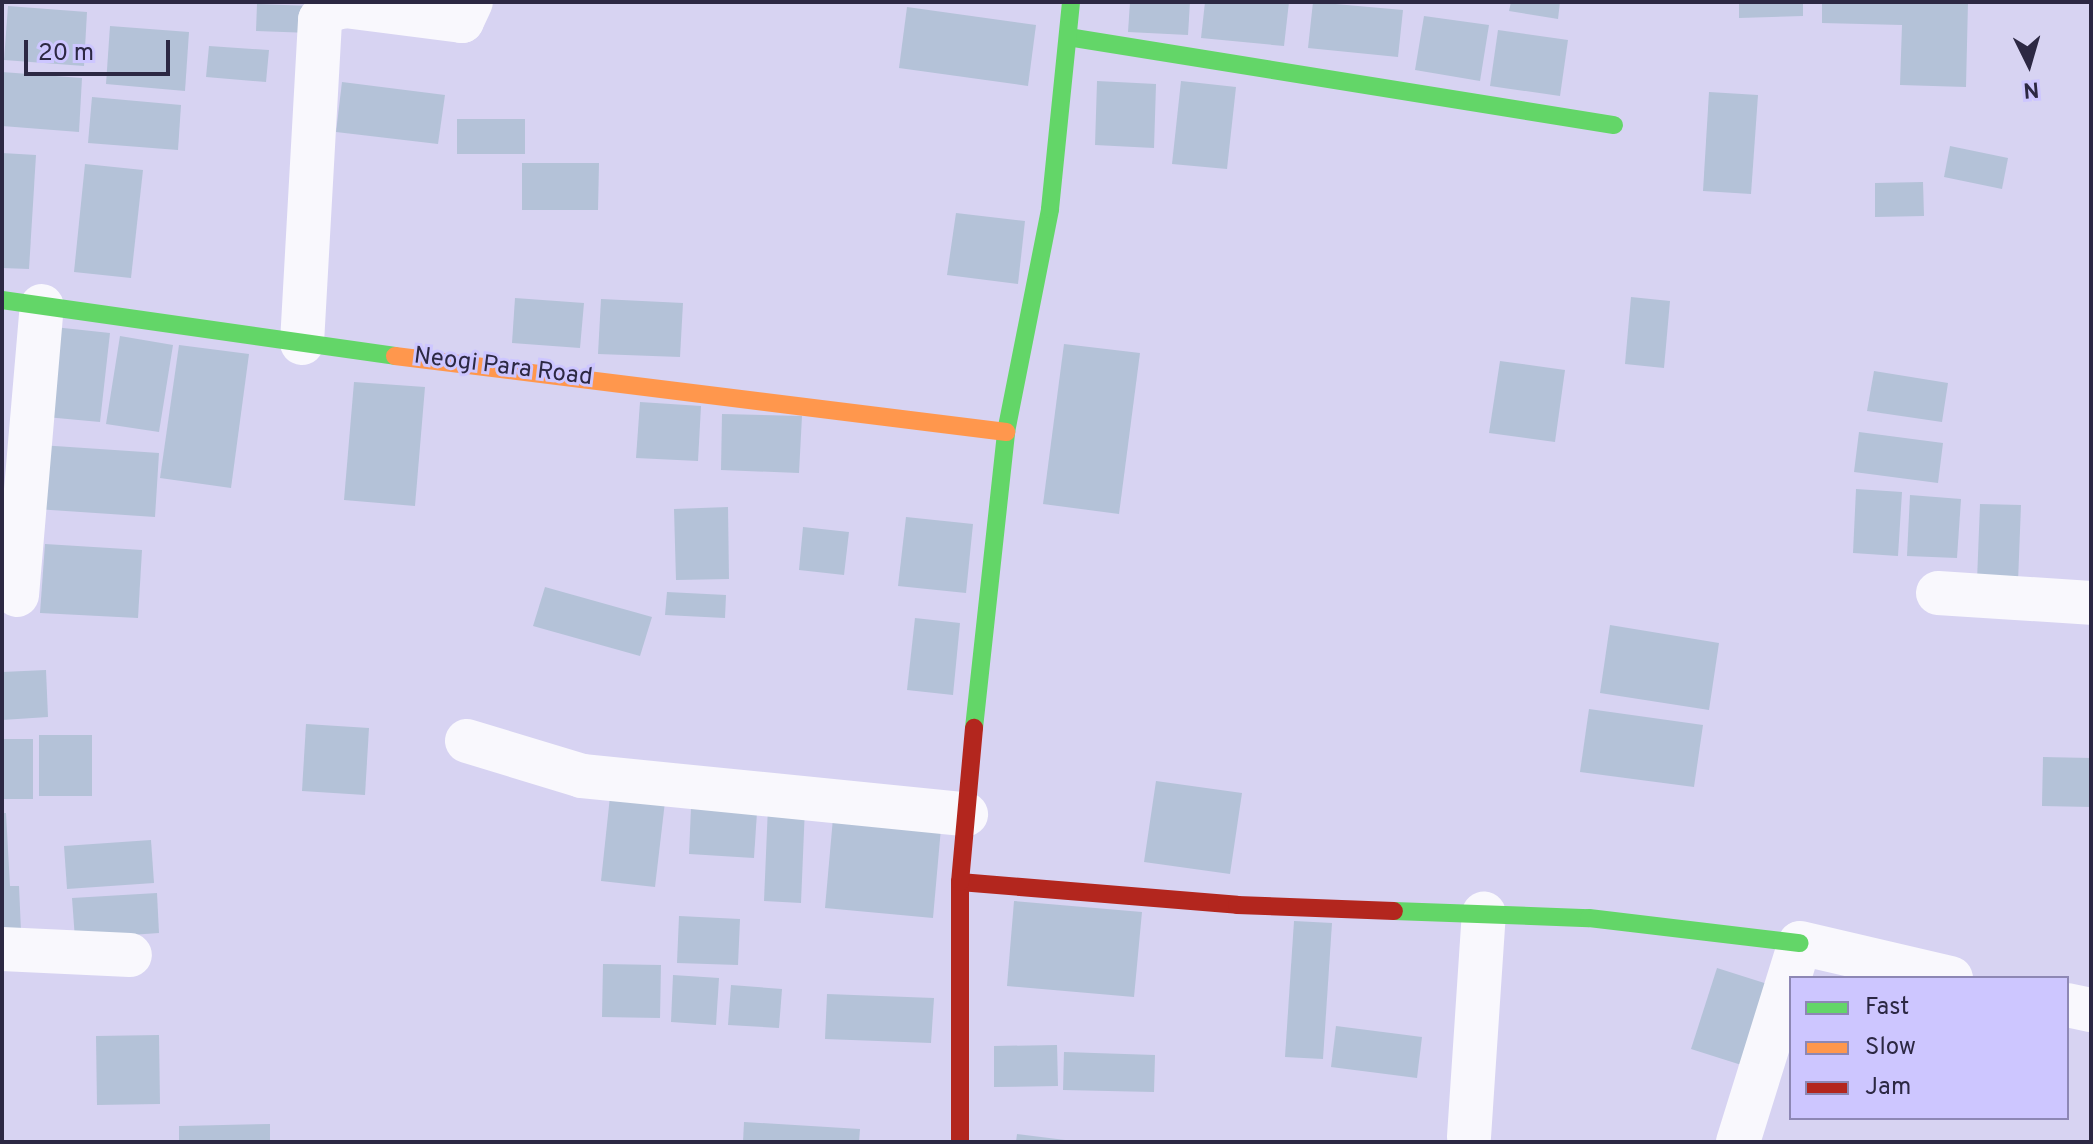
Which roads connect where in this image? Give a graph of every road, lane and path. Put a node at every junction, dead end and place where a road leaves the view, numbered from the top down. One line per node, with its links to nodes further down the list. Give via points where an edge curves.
1 (471, 2): 6 (street, via 462,21 345,6 329,10 320,20)
2 (1071, 2): 3 (street)
3 (1068, 37): 4 (street); 7 (street, via 1050,209)
4 (1614, 125)
5 (22, 303): 6 (street, Neogi Para Road); 9 (street)
6 (302, 343): 7 (street, Neogi Para Road)
7 (1006, 432): 12 (street)
8 (1938, 593): 10 (street)
9 (17, 595)
10 (2091, 603)
11 (467, 741): 12 (street, via 582,776)
12 (966, 814): 13 (street)
13 (960, 882): 14 (street, via 1237,905); 24 (street)
14 (1484, 914): 15 (street, via 1589,918); 23 (street)
15 (1800, 943): 18 (street); 19 (street)
16 (2, 949): 17 (street)
17 (130, 955)
18 (1790, 976)
19 (1942, 976)
20 (1789, 978): 25 (street)
21 (2069, 1005): 22 (street)
22 (2091, 1010)
23 (1469, 1137)
24 (960, 1142)
25 (1738, 1142)

